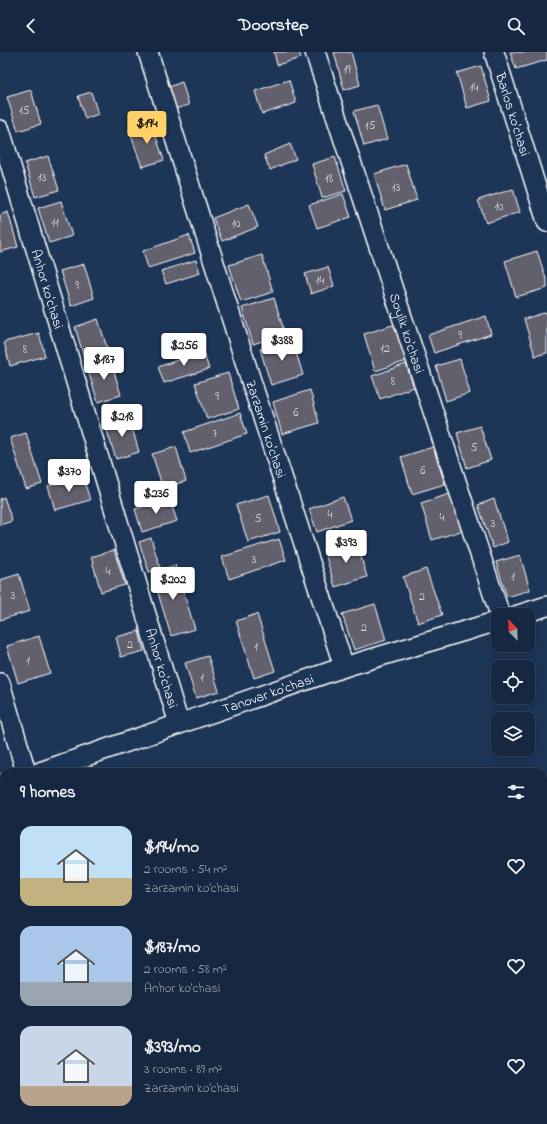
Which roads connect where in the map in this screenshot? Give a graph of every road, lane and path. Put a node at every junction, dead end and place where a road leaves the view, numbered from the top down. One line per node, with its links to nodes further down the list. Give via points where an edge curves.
1 (148, 52): 10 (street, Zarzamin ko'chasi)
2 (315, 52): 7 (street, Soylik ko'chasi)
3 (494, 52): 5 (street, Barlos ko'chasi)
4 (0, 130): 12 (street, Anhor ko'chasi)
5 (547, 222)
6 (547, 606): 8 (street)
7 (498, 608)
8 (535, 610)
9 (491, 624): 10 (street, Tanovar ko'chasi)
10 (344, 667): 12 (street, Tanovar ko'chasi)
11 (0, 684): 13 (street)
12 (179, 724): 14 (street, Tanovar ko'chasi)
13 (25, 768)
14 (52, 768)

